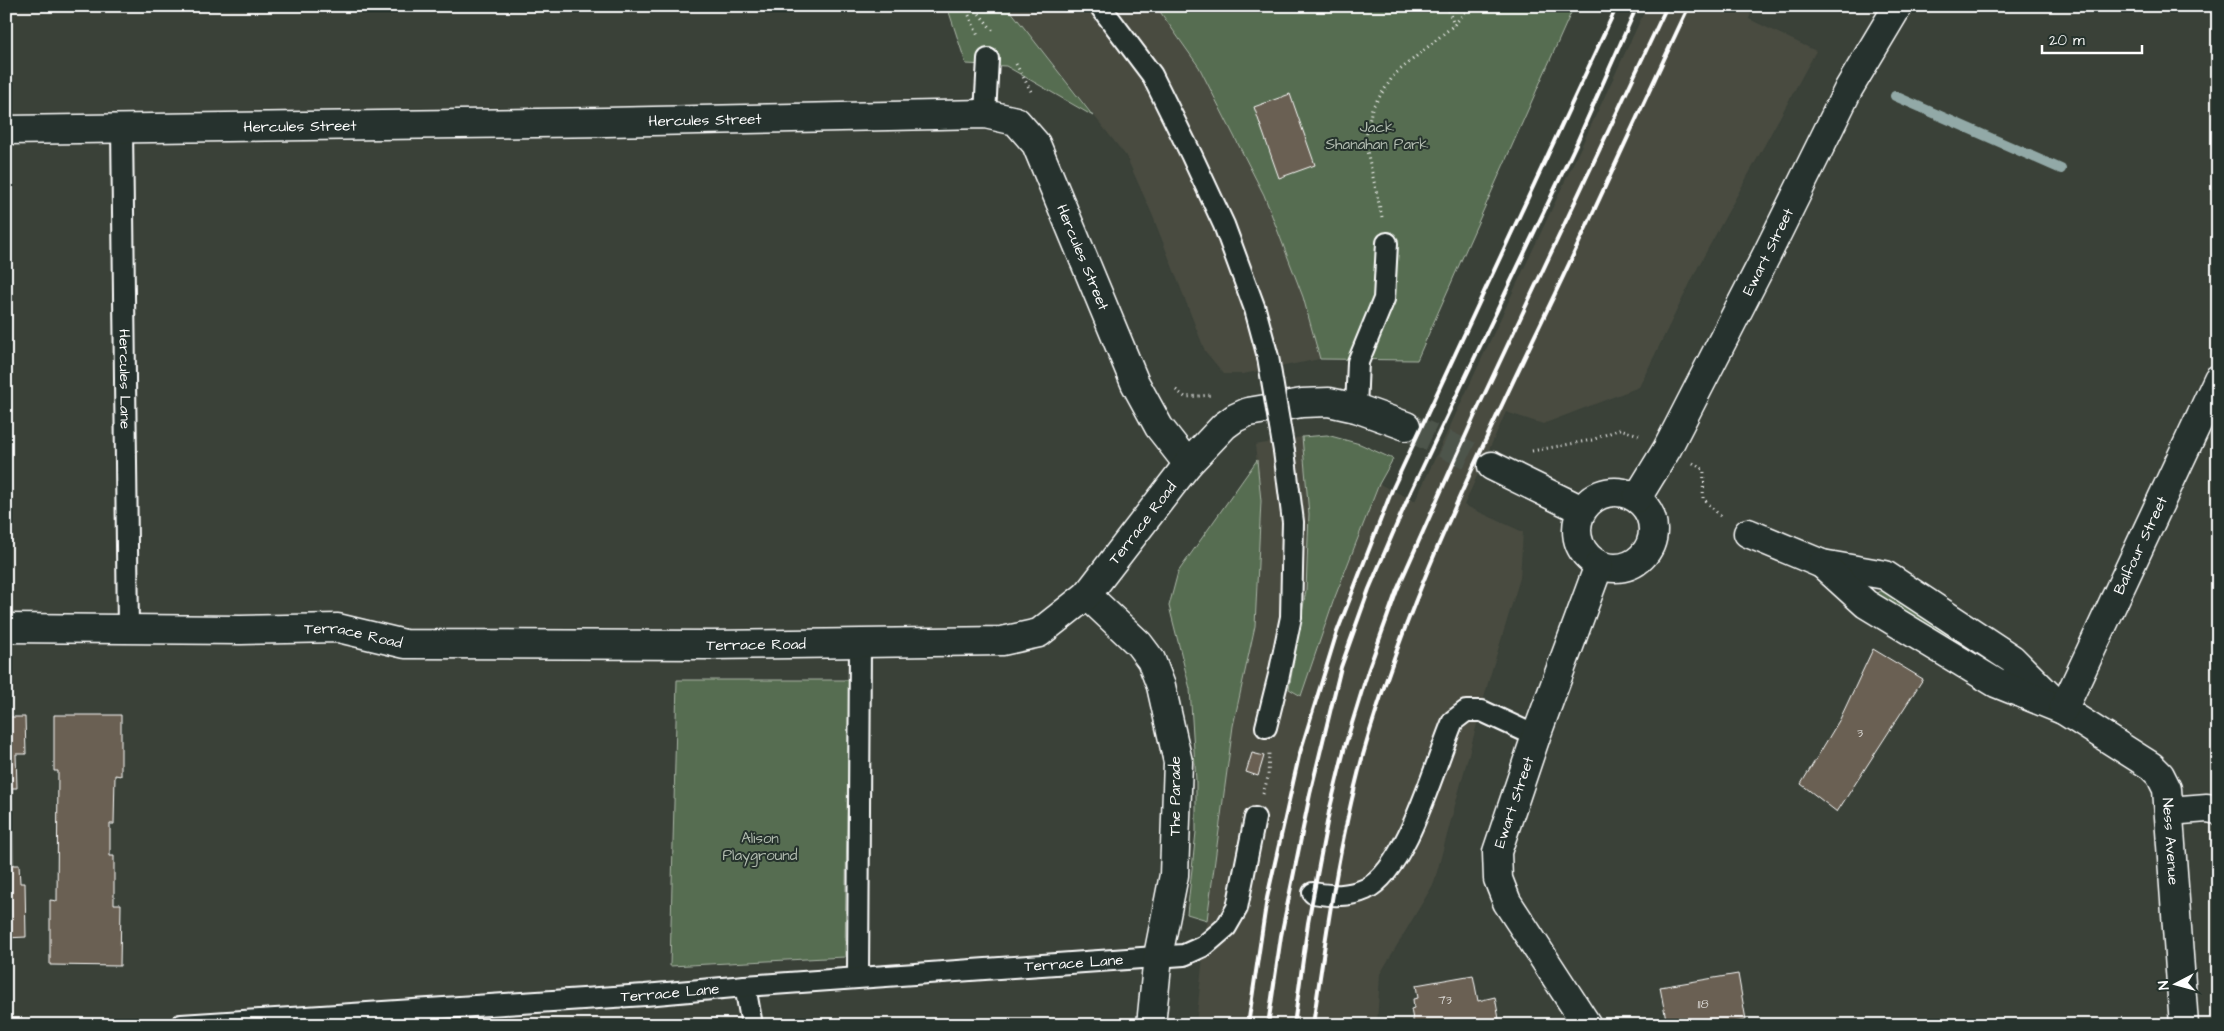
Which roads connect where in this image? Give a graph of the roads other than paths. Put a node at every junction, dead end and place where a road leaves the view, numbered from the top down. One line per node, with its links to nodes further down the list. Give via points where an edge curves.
1 (1100, 6): 22 (lane, bridge, via 1152,75 1191,154 1224,225 1255,308 1268,357 1293,522 1291,617)
2 (1898, 6): 13 (street, Ewart Street, via 1849,88 1667,449)
3 (988, 59): 4 (lane)
4 (985, 114): 5 (street, Hercules Street); 11 (street, Hercules Street, via 1016,121 1036,144 1135,383 1159,426)
5 (122, 128): 6 (street, Hercules Street); 19 (lane, Hercules Lane)
6 (6, 130)
7 (1388, 243): 9 (lane, via 1384,299 1358,362)
8 (2218, 379): 21 (street, Balfour Street)
9 (1356, 408): 10 (street, Terrace Road); 11 (street, Terrace Road, via 1329,402 1302,403 1248,412 1224,426)
10 (1406, 426)
11 (1188, 464): 17 (street, Terrace Road)
12 (1492, 466): 14 (street)
13 (1637, 498): 14 (street, via 1617,491 1607,492 1597,496); 16 (street, via 1652,518 1652,544 1646,555 1624,568)
14 (1582, 510): 16 (street, via 1577,535 1588,558)
15 (1748, 533): 21 (street, Ness Avenue, via 1822,564 1866,604 1996,683)
16 (1599, 566): 23 (street, Ewart Street)
17 (1087, 595): 20 (street, Terrace Road, via 1039,633 1002,641); 28 (street, The Parade, via 1140,644 1151,660 1161,686 1178,762 1174,875)
18 (6, 628): 19 (street, Terrace Road)
19 (128, 629): 20 (street, Terrace Road, via 338,628 404,644)
20 (860, 644): 29 (lane)
21 (2063, 710): 25 (street, Ness Avenue, via 2151,766 2167,789)
22 (1266, 726)
23 (1536, 736): 27 (lane, via 1482,711 1466,711 1453,721 1407,839 1381,879 1347,896); 34 (street, Ewart Street, via 1497,852 1498,879 1519,923)
24 (2218, 810): 25 (street)
25 (2168, 811): 35 (street, Ness Avenue)
26 (1255, 818): 28 (lane, Terrace Lane, via 1237,908 1226,927 1204,946 1184,955)
27 (1314, 893)
28 (1158, 956): 29 (lane, Terrace Lane); 33 (street, The Parade)
29 (858, 977): 30 (lane, Terrace Lane)
30 (744, 986): 31 (lane, Terrace Lane); 32 (lane)
31 (180, 1025)
32 (752, 1025)
33 (1151, 1025)
34 (1588, 1025)
35 (2184, 1025)

